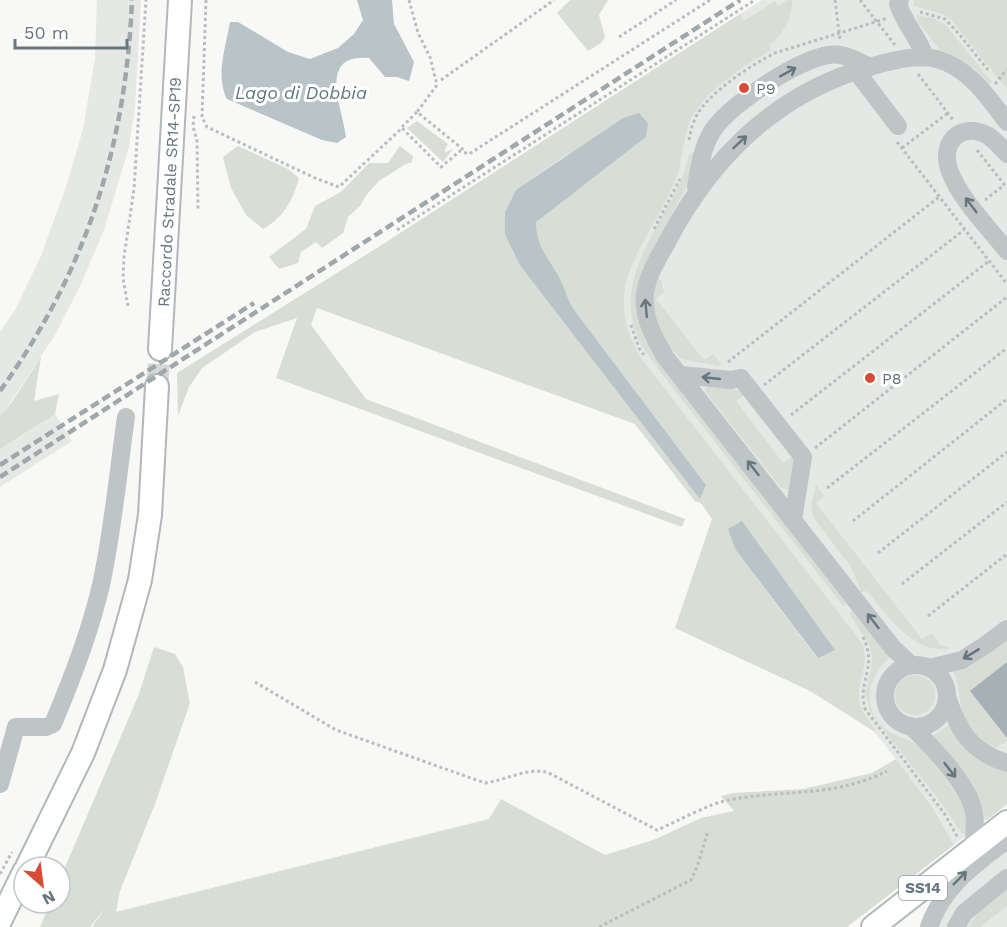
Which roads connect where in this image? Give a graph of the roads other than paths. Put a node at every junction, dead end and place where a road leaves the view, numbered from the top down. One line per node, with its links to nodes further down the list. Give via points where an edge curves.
1 (180, 0): 10 (main road, Raccordo Stradale SR14-SP19)
2 (894, 5): 3 (lane, via 922,48)
3 (916, 58): 4 (lane); 5 (lane, via 951,65 968,75)
4 (863, 69): 6 (lane); 8 (lane, one-way to 4, via 725,156 765,120 801,96); 8 (lane, one-way to 4, via 712,131 758,90 823,55 840,55)
5 (1007, 122)
6 (896, 133)
7 (1007, 154): 9 (lane, one-way to 7, via 954,181 948,168 947,149 953,138 970,131 986,135)
8 (694, 195): 11 (lane, one-way to 8, via 666,358 649,325 645,294 654,266)
9 (1007, 251)
10 (160, 349)
11 (681, 375): 14 (lane, one-way to 11); 14 (lane, one-way to 11, via 803,458 778,425 741,378)
12 (157, 386): 24 (main road, via 150,515 137,591 115,670 83,753)
13 (126, 417): 20 (lane, via 109,546 77,668 53,724 16,727)
14 (793, 520): 16 (lane, one-way to 14, via 894,648)
15 (1007, 629): 16 (lane, one-way to 16, via 962,660)
16 (920, 666): 17 (lane, via 939,675); 18 (lane, via 894,674 885,691 885,701 894,718)
17 (947, 697): 18 (lane, via 939,716 922,726); 19 (lane, via 954,717 980,752)
18 (912, 726): 23 (lane, one-way to 23, via 948,767 969,799 975,826)
19 (1007, 763)
20 (0, 784)
21 (1007, 822): 23 (main road, SS14)
22 (1007, 840): 29 (lane, one-way to 22, via 936,908 962,875)
23 (967, 854): 28 (main road, SS14)
24 (33, 855)
25 (1007, 879): 30 (lane, via 964,914)
26 (12, 896): 27 (main road)
27 (0, 921)
28 (873, 927)
29 (929, 927)
30 (956, 927)

